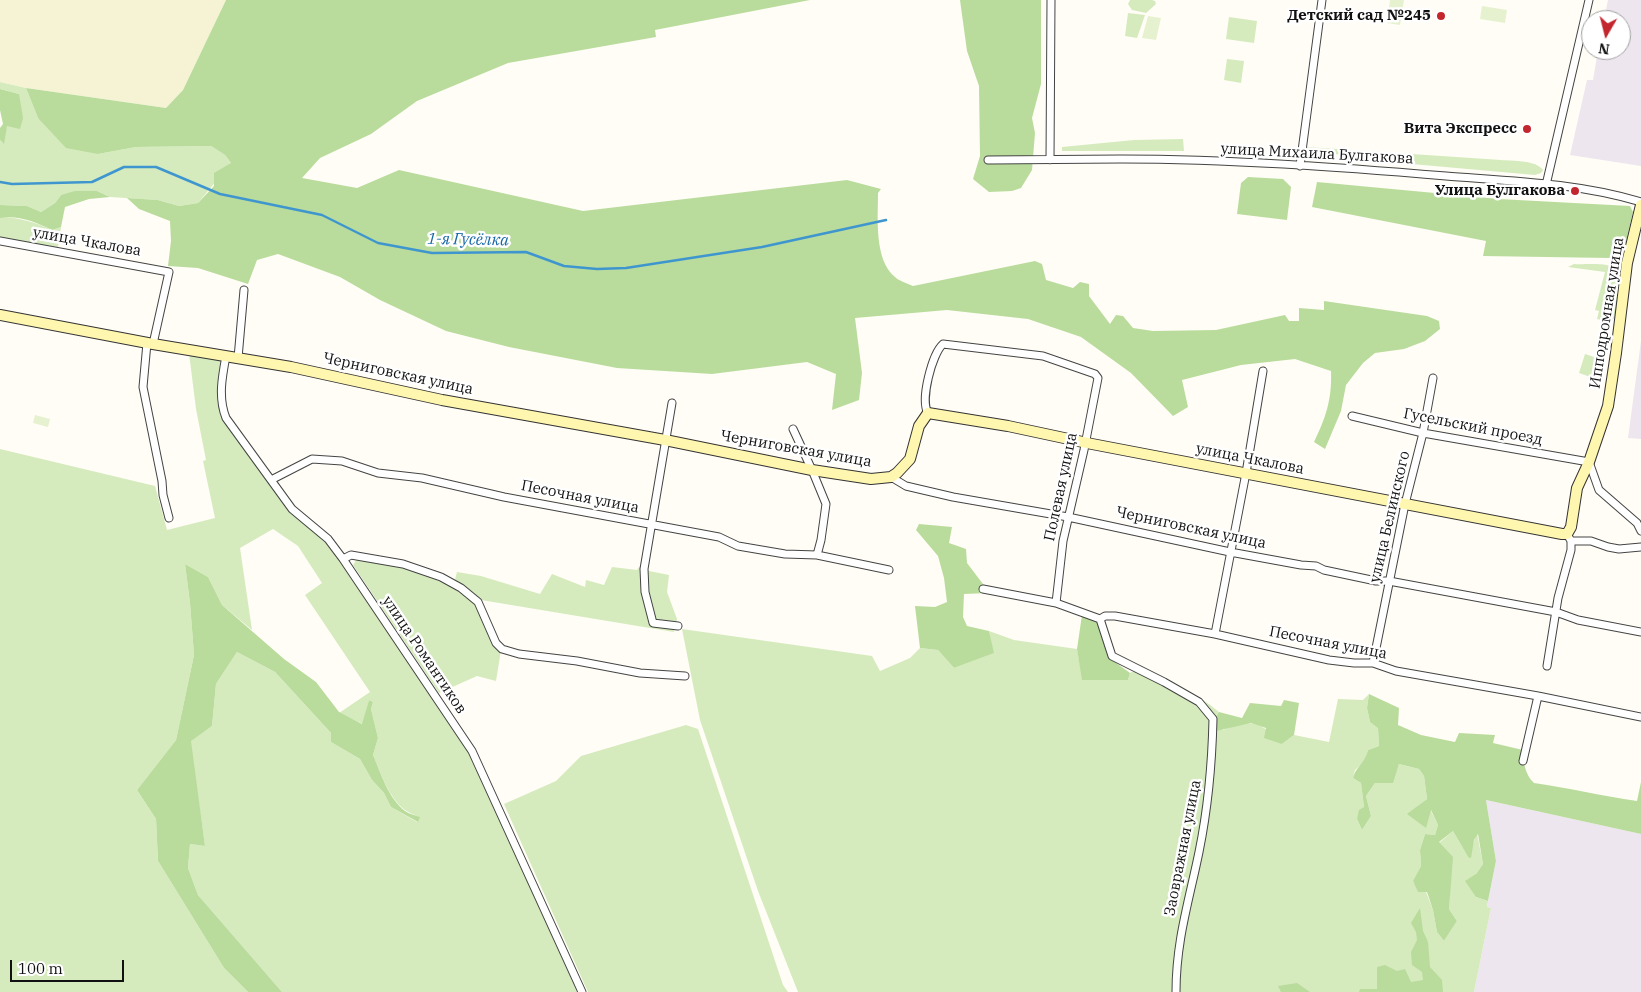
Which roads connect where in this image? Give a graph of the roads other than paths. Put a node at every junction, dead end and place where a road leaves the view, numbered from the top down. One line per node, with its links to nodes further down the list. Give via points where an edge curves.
1 (1051, 0): 5 (street)
2 (1322, 0): 6 (street)
3 (1589, 0): 7 (street)
4 (988, 160): 5 (street, улица Михаила Булгакова)
5 (1050, 160): 6 (street, улица Михаила Булгакова, via 1178,160)
6 (1300, 166): 7 (street, улица Михаила Булгакова)
7 (1546, 184): 8 (street, улица Михаила Булгакова)
8 (1641, 204): 24 (street, Ипподромная улица, via 1627,263 1608,406)
9 (0, 242): 12 (street, улица Чкалова, via 169,272)
10 (244, 290): 14 (street)
11 (0, 315): 12 (street, Черниговская улица)
12 (150, 343): 13 (street, Черниговская улица); 31 (street, via 143,387)
13 (226, 356): 14 (street, Черниговская улица); 28 (street, улица Романтиков, via 221,387 223,411)
14 (238, 358): 22 (street, Черниговская улица, via 442,400)
15 (1263, 372): 26 (street)
16 (1434, 378): 21 (street, улица Белинского)
17 (672, 403): 22 (street)
18 (928, 413): 23 (street, улица Чкалова); 23 (street, Полевая улица, via 925,407 928,377 938,348 943,344 1043,356 1095,374 1098,378); 27 (street, via 919,426 910,459)
19 (1352, 416): 21 (street, Гусельский проезд)
20 (793, 429): 25 (street)
21 (1423, 433): 24 (street, Гусельский проезд); 29 (street, улица Белинского)
22 (665, 440): 25 (street, Черниговская улица); 32 (street)
23 (1085, 442): 26 (street, улица Чкалова); 30 (street, Полевая улица)
24 (1589, 462): 33 (street, via 1599,490 1637,523); 34 (street, Ипподромная улица, via 1576,488)
25 (812, 470): 27 (street, Черниговская улица, via 871,479); 37 (street, via 826,504)
26 (1246, 473): 29 (street, улица Чкалова); 36 (street)
27 (892, 477): 30 (street, Черниговская улица, via 906,486)
28 (271, 480): 32 (street, Песочная улица, via 312,459 342,462 378,473 422,478); 38 (street, улица Романтиков, via 292,509 328,539)
29 (1405, 504): 34 (street, улица Чкалова); 40 (street, улица Белинского)
30 (1068, 517): 36 (street, Черниговская улица); 42 (street, Полевая улица, via 1062,541)
31 (169, 518)
32 (651, 524): 37 (street, Песочная улица, via 719,537 738,546 784,554); 45 (street, via 644,568 645,592 653,623)
33 (1641, 531)
34 (1569, 537): 35 (street, улица Чкалова, via 1619,549); 43 (street, via 1568,562)
35 (1641, 547)
36 (1230, 552): 40 (street, Черниговская улица); 47 (street)
37 (817, 555): 39 (street, Песочная улица)
38 (343, 559): 50 (street, via 351,555 403,564 441,577 461,588 478,602 496,643 502,649 640,673); 54 (street, улица Романтиков, via 472,751)
39 (889, 570)
40 (1389, 581): 43 (street, Черниговская улица); 48 (street, улица Белинского)
41 (983, 589): 42 (street, Песочная улица)
42 (1056, 603): 44 (street, Песочная улица)
43 (1556, 612): 46 (street, Черниговская улица, via 1578,620); 49 (street)
44 (1100, 619): 47 (street, Песочная улица, via 1115,616); 55 (street, Заовражная улица, via 1112,656 1199,702 1213,719 1208,808 1180,936)
45 (678, 626)
46 (1641, 632)
47 (1215, 634): 48 (street, Песочная улица, via 1329,660)
48 (1373, 663): 51 (street, Песочная улица, via 1396,671)
49 (1546, 666)
50 (685, 676)
51 (1538, 696): 52 (street, Песочная улица); 53 (street)
52 (1641, 717)
53 (1523, 761)
54 (582, 992)
55 (1176, 992)

